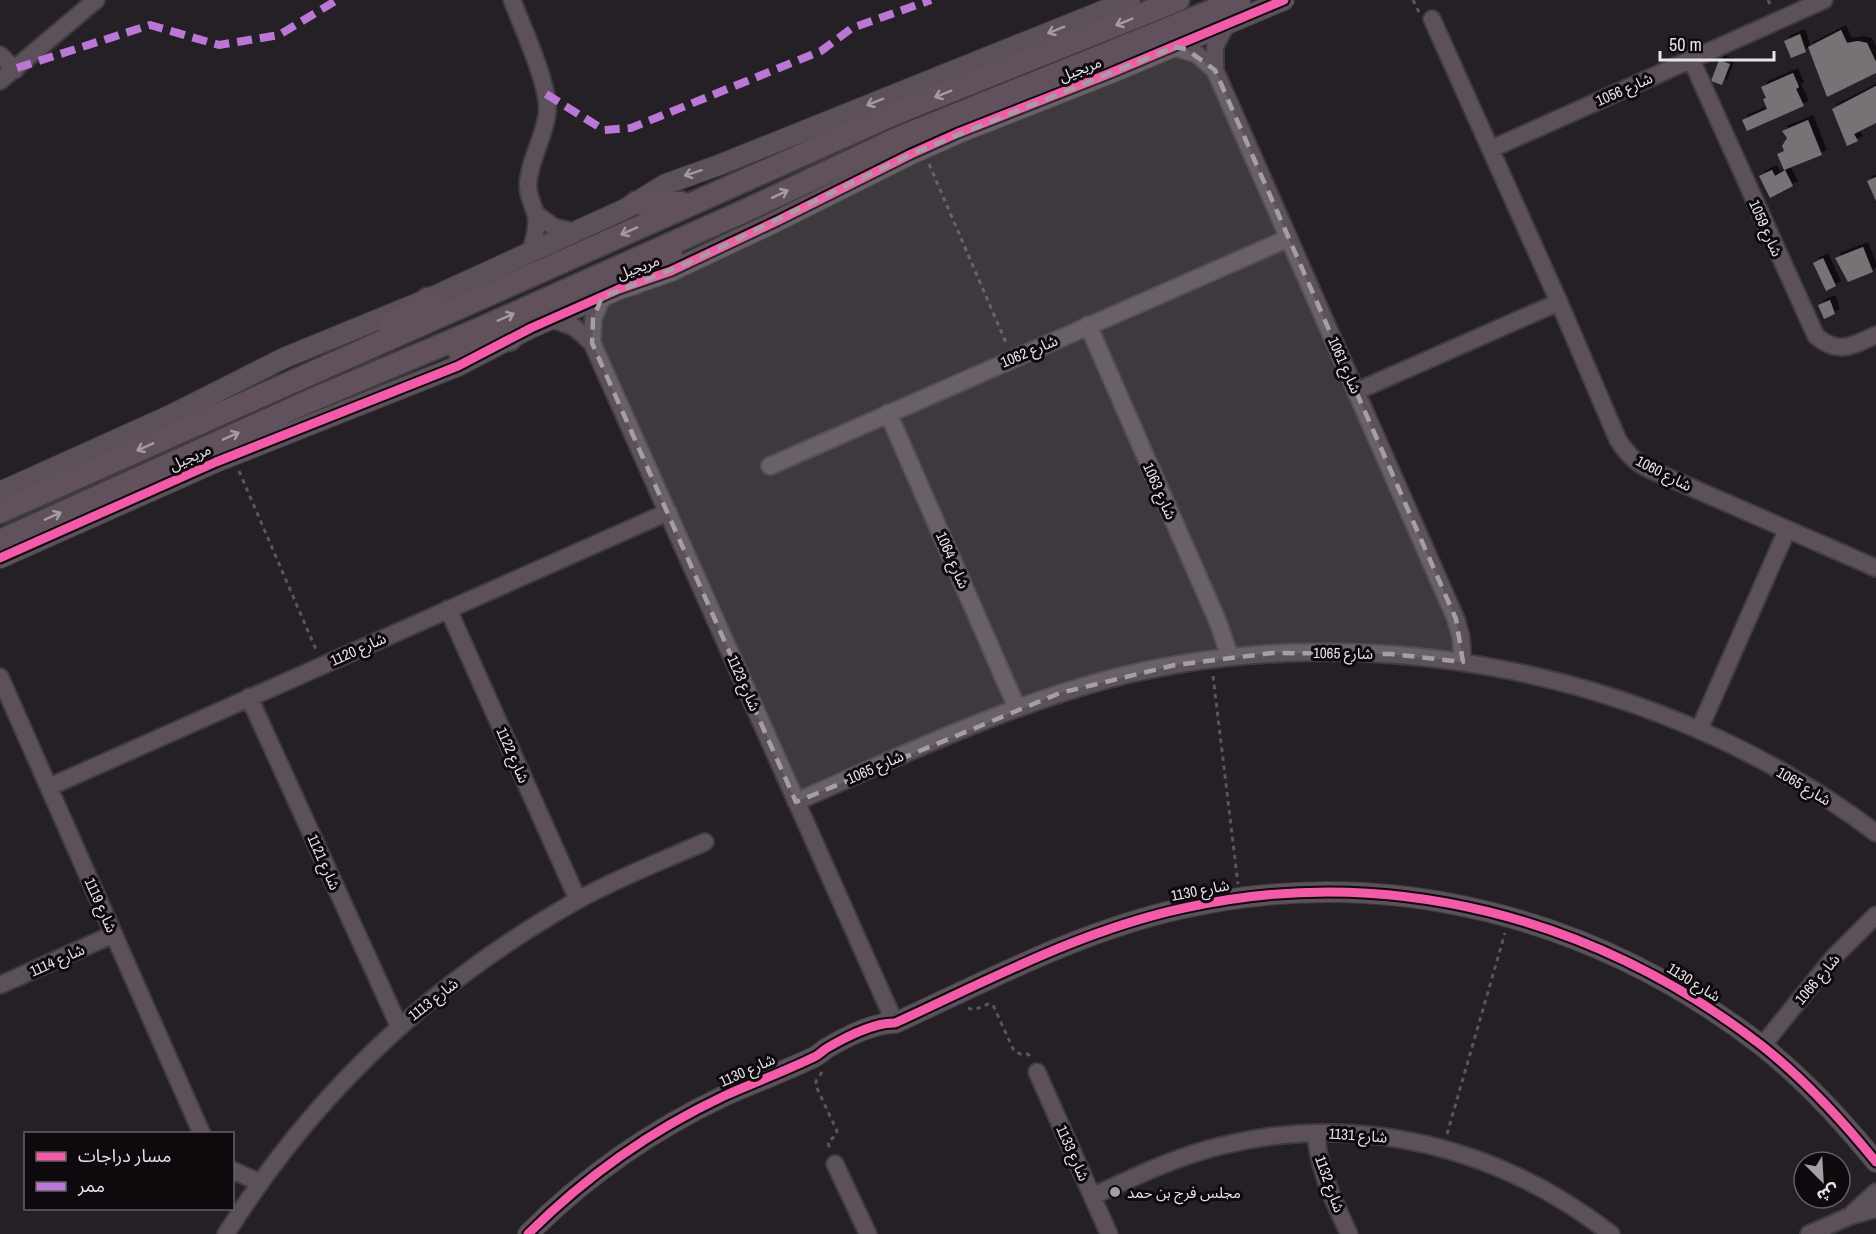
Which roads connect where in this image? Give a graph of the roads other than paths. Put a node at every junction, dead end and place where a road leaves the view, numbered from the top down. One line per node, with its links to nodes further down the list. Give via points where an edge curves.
1 (96, 0): 13 (street)
2 (512, 0): 20 (street, via 548,104 528,183)
3 (1130, 0): 18 (street, one-way to 18, via 678,178)
4 (1178, 0): 17 (main road, مريجيل, one-way to 17, via 896,113)
5 (1239, 0): 19 (main road, مريجيل, one-way to 5, via 899,138)
6 (1284, 0): 9 (street, مريجيل)
7 (1824, 0): 12 (street, شارع 1056)
8 (1432, 19): 16 (street, شارع 1060)
9 (1227, 23): 10 (street, مريجيل); 14 (street, شارع 1061, via 1215,46)
10 (1174, 47): 14 (street, شارع 1061, via 1197,54); 24 (street, مريجيل, via 922,149 688,263)
11 (0, 56): 13 (street)
12 (1691, 59): 16 (street, شارع 1056); 30 (street, شارع 1059, via 1816,336 1825,344 1846,347)
13 (15, 70): 15 (street)
14 (1215, 70): 22 (street, شارع 1061)
15 (0, 81)
16 (1491, 149): 27 (street, شارع 1060)
17 (692, 202): 18 (main road); 35 (main road, مريجيل, one-way to 35)
18 (636, 203): 21 (street)
19 (751, 208): 24 (main road, via 669,256); 34 (main road, مريجيل, one-way to 19)
20 (536, 214): 21 (street, via 554,227); 23 (street)
21 (575, 232): 23 (street)
22 (1289, 238): 29 (street, شارع 1062); 33 (street, شارع 1061)
23 (530, 252): 26 (street)
24 (634, 283): 25 (street, مريجيل)
25 (602, 297): 28 (street, مريجيل); 32 (street, شارع 1123, via 593,318)
26 (428, 299): 35 (main road, via 389,324 256,387); 38 (street, via 284,358 173,414)
27 (1559, 302): 33 (street); 41 (street, شارع 1060, via 1618,440 1633,459)
28 (551, 320): 31 (street, مريجيل); 32 (street, شارع 1123, via 574,327)
29 (1088, 325): 36 (street, شارع 1062); 46 (street, شارع 1063)
30 (1876, 335)
31 (510, 339): 34 (main road, via 458,351); 43 (street, مريجيل, via 458,366 232,455)
32 (592, 343): 40 (street, شارع 1123)
33 (1357, 391): 47 (street, شارع 1061, via 1456,618)
34 (307, 402): 42 (main road, مريجيل, one-way to 34)
35 (228, 410): 39 (main road, مريجيل, one-way to 39)
36 (888, 413): 37 (street, شارع 1062); 50 (street, شارع 1064)
37 (770, 466)
38 (0, 492)
39 (0, 512)
40 (668, 512): 45 (street, شارع 1120); 53 (street, شارع 1123)
41 (1787, 530): 44 (street, شارع 1060); 51 (street)
42 (0, 541)
43 (0, 558)
44 (1876, 568)
45 (448, 609): 49 (street, شارع 1120); 56 (street, شارع 1122)
46 (1230, 657): 47 (street, شارع 1065, via 1332,652); 50 (street, شارع 1065, via 1118,677)
47 (1463, 662): 51 (street, شارع 1065, via 1602,694)
48 (0, 677): 52 (street, شارع 1119)
49 (249, 698): 52 (street, شارع 1120); 61 (street, شارع 1121)
50 (1017, 708): 53 (street, شارع 1065)
51 (1699, 730): 54 (street, شارع 1065, via 1770,765)
52 (49, 787): 58 (street, شارع 1119)
53 (796, 802): 60 (street, شارع 1123)
54 (1876, 832)
55 (705, 842): 56 (street, شارع 1113)
56 (578, 900): 61 (street, شارع 1113, via 480,962)
57 (1876, 915): 62 (street, شارع 1066, via 1833,958)
58 (114, 934): 59 (street, شارع 1114); 64 (street, شارع 1119)
59 (0, 985)
60 (895, 1023): 62 (street, شارع 1130, via 1101,931 1185,907 1306,892 1394,896 1510,916 1635,965 1700,1002); 77 (street, شارع 1130, via 857,1034 686,1116 612,1162)
61 (399, 1026): 69 (street, شارع 1113, via 322,1104)
62 (1762, 1046): 66 (street, شارع 1130, via 1814,1092)
63 (1037, 1072): 72 (street, شارع 1133)
64 (201, 1132)
65 (1316, 1133): 72 (street, شارع 1131, via 1219,1146 1180,1158); 80 (street, شارع 1132, via 1322,1170); 81 (street, شارع 1131, via 1377,1135 1443,1148 1496,1166 1570,1204)
66 (1876, 1162)
67 (836, 1164): 78 (street)
68 (234, 1171): 69 (street)
69 (259, 1182): 73 (street, شارع 1113)
70 (1876, 1192): 75 (street)
71 (234, 1194): 73 (street)
72 (1093, 1196): 79 (street, شارع 1133)
73 (245, 1204): 76 (street, شارع 1113)
74 (1876, 1209): 75 (street)
75 (1850, 1216): 82 (street)
76 (226, 1234)
77 (528, 1234)
78 (867, 1234)
79 (1109, 1234)
80 (1349, 1234)
81 (1611, 1234)
82 (1809, 1234)

